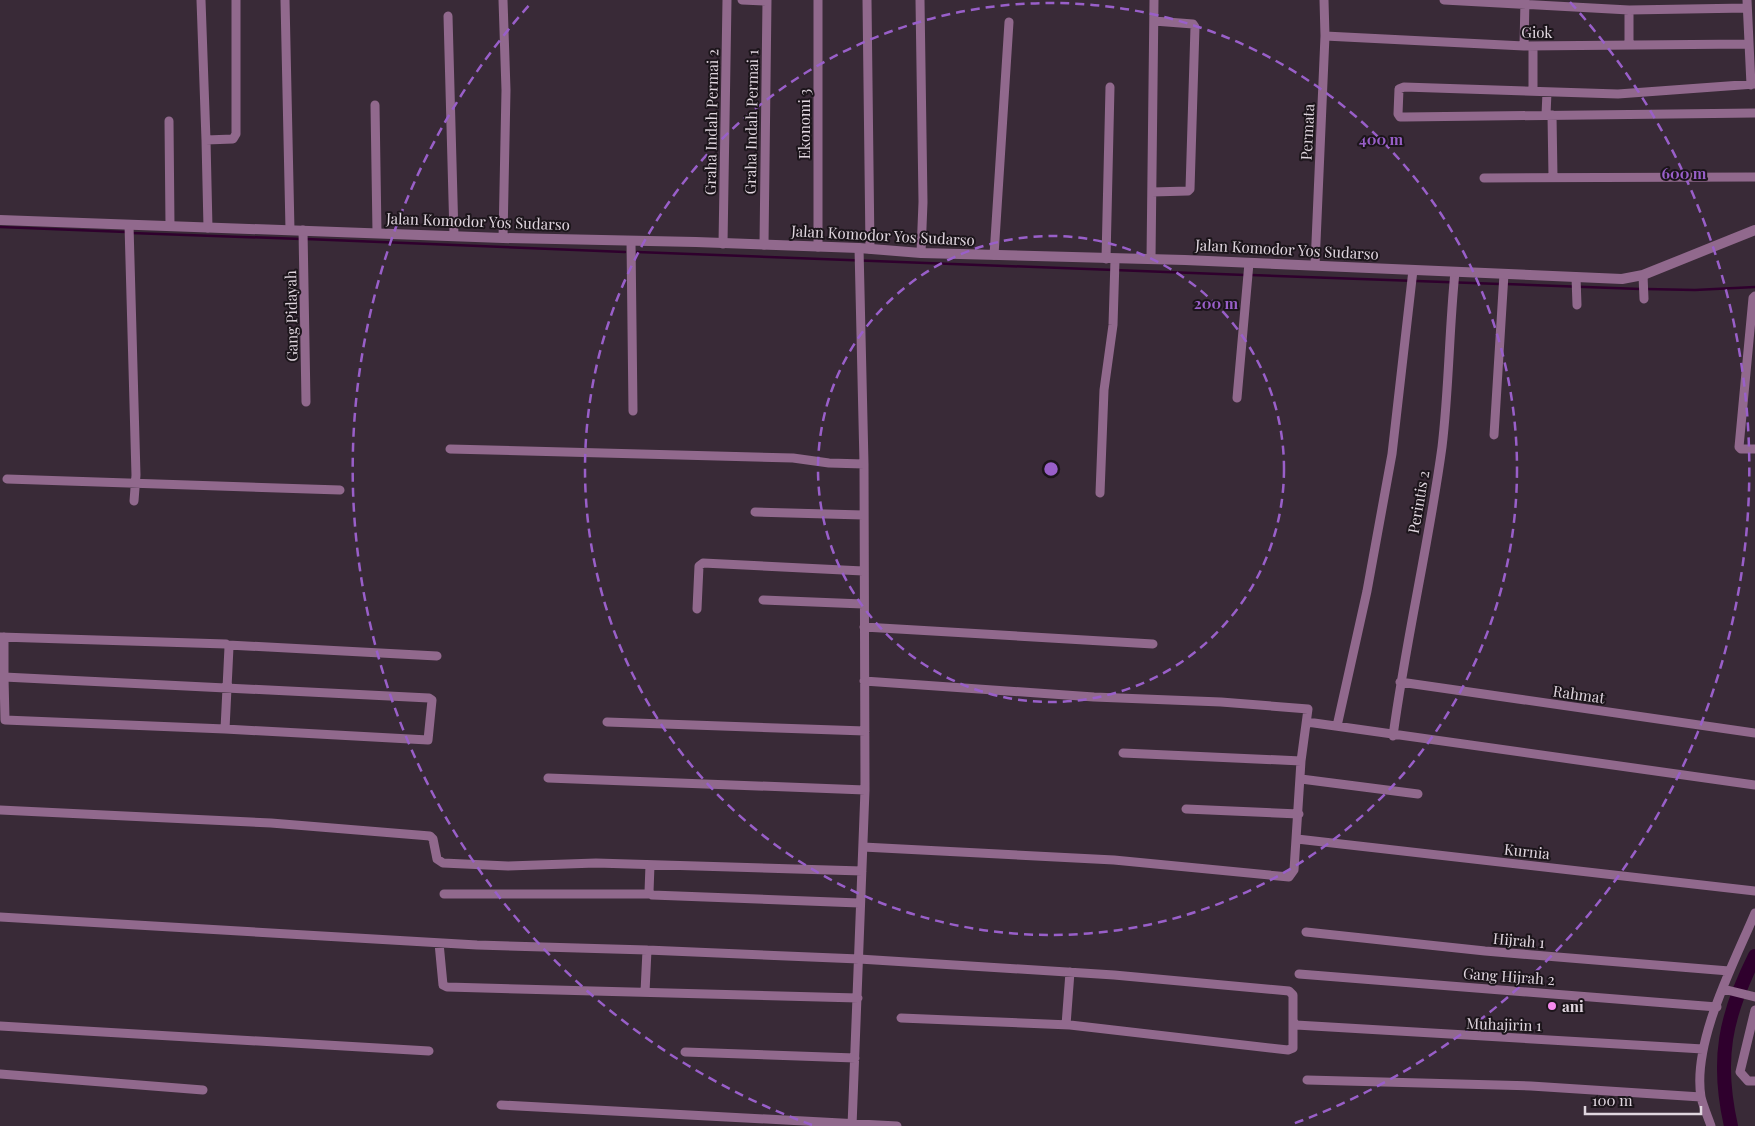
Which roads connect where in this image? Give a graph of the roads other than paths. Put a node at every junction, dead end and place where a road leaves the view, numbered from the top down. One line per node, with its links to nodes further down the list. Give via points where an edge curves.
1 (201, 0): 32 (street)
2 (236, 0): 32 (street, via 236,134 233,139)
3 (285, 0): 41 (street)
4 (503, 0): 46 (street, via 506,90)
5 (727, 0): 48 (street, Graha Indah Permai 2)
6 (742, 0): 7 (street)
7 (766, 0): 49 (street, Graha Indah Permai 1)
8 (818, 0): 50 (street, Ekonomi 3)
9 (867, 0): 51 (street)
10 (920, 0): 53 (street)
11 (1154, 0): 19 (street)
12 (1324, 0): 20 (street, Permata)
13 (1444, 0): 14 (street)
14 (1525, 2): 16 (street); 23 (street)
15 (1747, 4): 16 (street); 21 (street)
16 (1628, 10): 22 (street)
17 (448, 16): 45 (street)
18 (1009, 22): 54 (street)
19 (1154, 22): 36 (street); 36 (street, via 1193,24 1195,27 1190,189)
20 (1325, 36): 23 (street, Giok); 58 (street, Permata)
21 (1748, 44): 22 (street, Giok); 24 (street)
22 (1629, 45): 23 (street, Giok)
23 (1528, 46): 26 (street)
24 (1753, 84): 27 (street, via 1618,94)
25 (1110, 87): 56 (street)
26 (1533, 92): 27 (street); 30 (street, via 1401,87 1398,114 1400,117)
27 (1547, 92): 30 (street)
28 (375, 105): 44 (street)
29 (1755, 113): 30 (street)
30 (1549, 115): 33 (street)
31 (169, 121): 39 (street)
32 (206, 140): 40 (street)
33 (1553, 177): 34 (street); 35 (street)
34 (1755, 177)
35 (1484, 178)
36 (1152, 192): 55 (street)
37 (2, 220): 38 (street, Jalan Komodor Yos Sudarso)
38 (130, 226): 39 (street, Jalan Komodor Yos Sudarso); 75 (street)
39 (170, 226): 40 (street, Jalan Komodor Yos Sudarso)
40 (208, 228): 41 (street, Jalan Komodor Yos Sudarso)
41 (290, 230): 43 (street, Jalan Komodor Yos Sudarso)
42 (1755, 230): 63 (street, Jalan Komodor Yos Sudarso)
43 (304, 233): 44 (street, Jalan Komodor Yos Sudarso); 68 (street, Gang Pidayah)
44 (377, 233): 45 (street, Jalan Komodor Yos Sudarso)
45 (454, 236): 46 (street, Jalan Komodor Yos Sudarso)
46 (503, 238): 47 (street, Jalan Komodor Yos Sudarso)
47 (631, 241): 48 (street, Jalan Komodor Yos Sudarso); 69 (street)
48 (723, 244): 49 (street, Jalan Komodor Yos Sudarso)
49 (764, 245): 50 (street, Jalan Komodor Yos Sudarso)
50 (818, 247): 52 (street, Jalan Komodor Yos Sudarso)
51 (870, 249): 52 (street, Jalan Komodor Yos Sudarso); 53 (street, Jalan Komodor Yos Sudarso)
52 (859, 252): 73 (street)
53 (921, 253): 54 (street, Jalan Komodor Yos Sudarso)
54 (994, 255): 56 (street, Jalan Komodor Yos Sudarso)
55 (1151, 259): 56 (street, Jalan Komodor Yos Sudarso); 57 (street, Jalan Komodor Yos Sudarso)
56 (1112, 262): 77 (street, via 1113,324 1104,390)
57 (1248, 266): 58 (street, Jalan Komodor Yos Sudarso); 67 (street)
58 (1315, 266): 59 (street, Jalan Komodor Yos Sudarso)
59 (1412, 273): 60 (street, Jalan Komodor Yos Sudarso); 97 (street, via 1392,454 1369,582)
60 (1454, 276): 61 (street, Jalan Komodor Yos Sudarso); 92 (street, Perintis 2, via 1442,449)
61 (1504, 277): 62 (street, Jalan Komodor Yos Sudarso); 70 (street)
62 (1576, 279): 63 (street, Jalan Komodor Yos Sudarso); 66 (street)
63 (1643, 279): 64 (street)
64 (1644, 297)
65 (1754, 297): 72 (street, via 1739,447)
66 (1577, 305)
67 (1237, 398)
68 (306, 402)
69 (633, 411)
70 (1494, 435)
71 (450, 449): 73 (street, via 792,458)
72 (1755, 449)
73 (864, 464): 80 (street)
74 (6, 479): 75 (street)
75 (136, 484): 76 (street); 78 (street)
76 (340, 490)
77 (1100, 493)
78 (134, 501)
79 (756, 512): 80 (street)
80 (863, 515): 81 (street)
81 (863, 571): 83 (street); 84 (street, via 703,563 699,566)
82 (763, 600): 83 (street)
83 (863, 604): 85 (street)
84 (697, 609)
85 (864, 627): 87 (street); 91 (street)
86 (2, 637): 88 (street); 90 (street)
87 (1153, 644)
88 (228, 645): 89 (street); 93 (street)
89 (437, 656)
90 (4, 677): 93 (street); 94 (street)
91 (864, 680): 96 (street, via 1308,709); 99 (street)
92 (1400, 682): 100 (street, Rahmat); 101 (street, Perintis 2)
93 (227, 687): 98 (street); 98 (street, via 432,700 428,740)
94 (2, 720): 98 (street)
95 (607, 722): 99 (street)
96 (1307, 722): 97 (street); 103 (street)
97 (1337, 726): 101 (street)
98 (225, 729)
99 (865, 731): 107 (street)
100 (1755, 733)
101 (1393, 736): 106 (street)
102 (1123, 753): 103 (street)
103 (1302, 761): 105 (street)
104 (548, 778): 107 (street)
105 (1301, 779): 108 (street); 111 (street)
106 (1755, 785)
107 (865, 790): 113 (street)
108 (1418, 794)
109 (1186, 809): 111 (street)
110 (2, 810): 114 (street, via 271,823 430,836 437,859 443,863)
111 (1299, 814): 112 (street)
112 (1296, 839): 113 (street, via 1294,870 1289,877 1114,860); 116 (street, Kurnia)
113 (863, 847): 115 (street)
114 (650, 865): 115 (street); 118 (street)
115 (862, 871): 119 (street)
116 (1755, 891)
117 (444, 894): 118 (street)
118 (650, 894): 119 (street)
119 (859, 902): 126 (street)
120 (1755, 913): 122 (street)
121 (0, 918): 124 (street)
122 (1752, 927): 127 (street)
123 (1306, 932): 127 (street, Hijrah 1)
124 (439, 943): 125 (street); 131 (street, via 442,984 447,987)
125 (647, 950): 126 (street); 131 (street)
126 (859, 959): 128 (street); 133 (street)
127 (1729, 971): 130 (street)
128 (1070, 972): 137 (street, via 1288,992 1293,995); 138 (street)
129 (1299, 974): 134 (street, Gang Hijrah 2)
130 (1723, 989): 132 (street); 134 (street)
131 (645, 992): 133 (street)
132 (1752, 997)
133 (858, 998): 143 (street)
134 (1717, 1007): 140 (street)
135 (1755, 1010): 146 (street, via 1740,1072 1748,1081)
136 (902, 1018): 138 (street)
137 (1294, 1021): 138 (street, via 1293,1048 1288,1050); 140 (street, Muhajirin 1, via 1296,1025 1304,1026)
138 (1066, 1025)
139 (0, 1026): 141 (street)
140 (1703, 1049): 148 (street)
141 (429, 1051)
142 (686, 1052): 143 (street)
143 (855, 1058): 150 (street)
144 (0, 1074): 147 (street)
145 (1307, 1080): 148 (street, via 1530,1086)
146 (1755, 1081)
147 (203, 1090)
148 (1701, 1097): 152 (street)
149 (501, 1105): 150 (street)
150 (852, 1125): 151 (street)
151 (897, 1126)
152 (1711, 1126)

